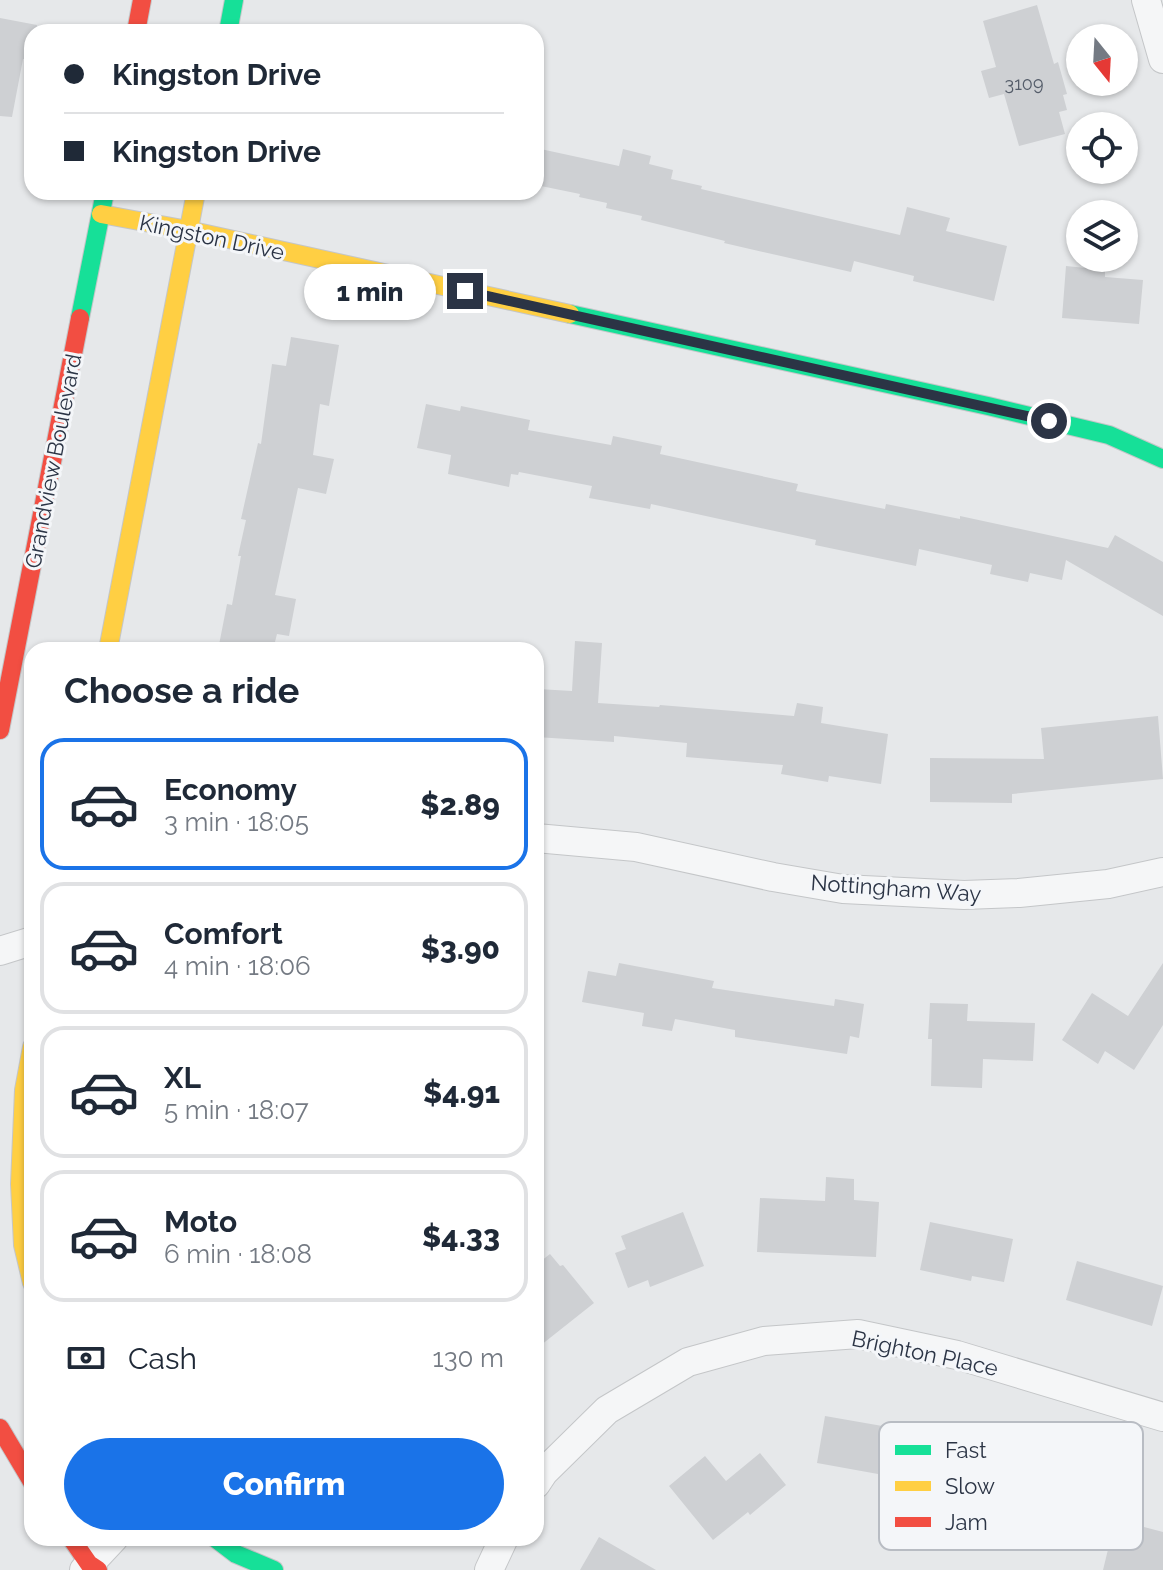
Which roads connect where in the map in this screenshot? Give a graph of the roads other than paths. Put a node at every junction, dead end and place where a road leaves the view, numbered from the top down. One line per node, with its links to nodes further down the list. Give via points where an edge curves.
1 (142, 0): 4 (street)
2 (234, 0): 5 (street)
3 (1146, 0): 6 (street)
4 (138, 24)
5 (230, 24)
6 (1163, 59)
7 (104, 200): 9 (street, Grandview Boulevard)
8 (194, 200): 10 (street)
9 (101, 214): 10 (street, Kingston Drive); 13 (street, Grandview Boulevard)
10 (188, 230): 11 (street, Kingston Drive, via 988,406 1109,435); 12 (street)
11 (1163, 459)
12 (110, 642)
13 (0, 730)
14 (544, 839): 15 (street, Nottingham Way, via 636,847 843,889 1019,893)
15 (1163, 872)
16 (24, 944): 17 (street)
17 (0, 951)
18 (24, 1090): 19 (street)
19 (24, 1249)
20 (1163, 1417): 23 (street, Brighton Place, via 957,1355 858,1334 764,1341 688,1362 607,1410)
21 (0, 1428): 22 (street)
22 (24, 1468)
23 (544, 1472)
24 (76, 1546): 28 (street)
25 (108, 1546): 28 (street)
26 (226, 1546): 29 (street)
27 (500, 1546): 30 (street)
28 (90, 1568)
29 (274, 1570)
30 (489, 1570)

